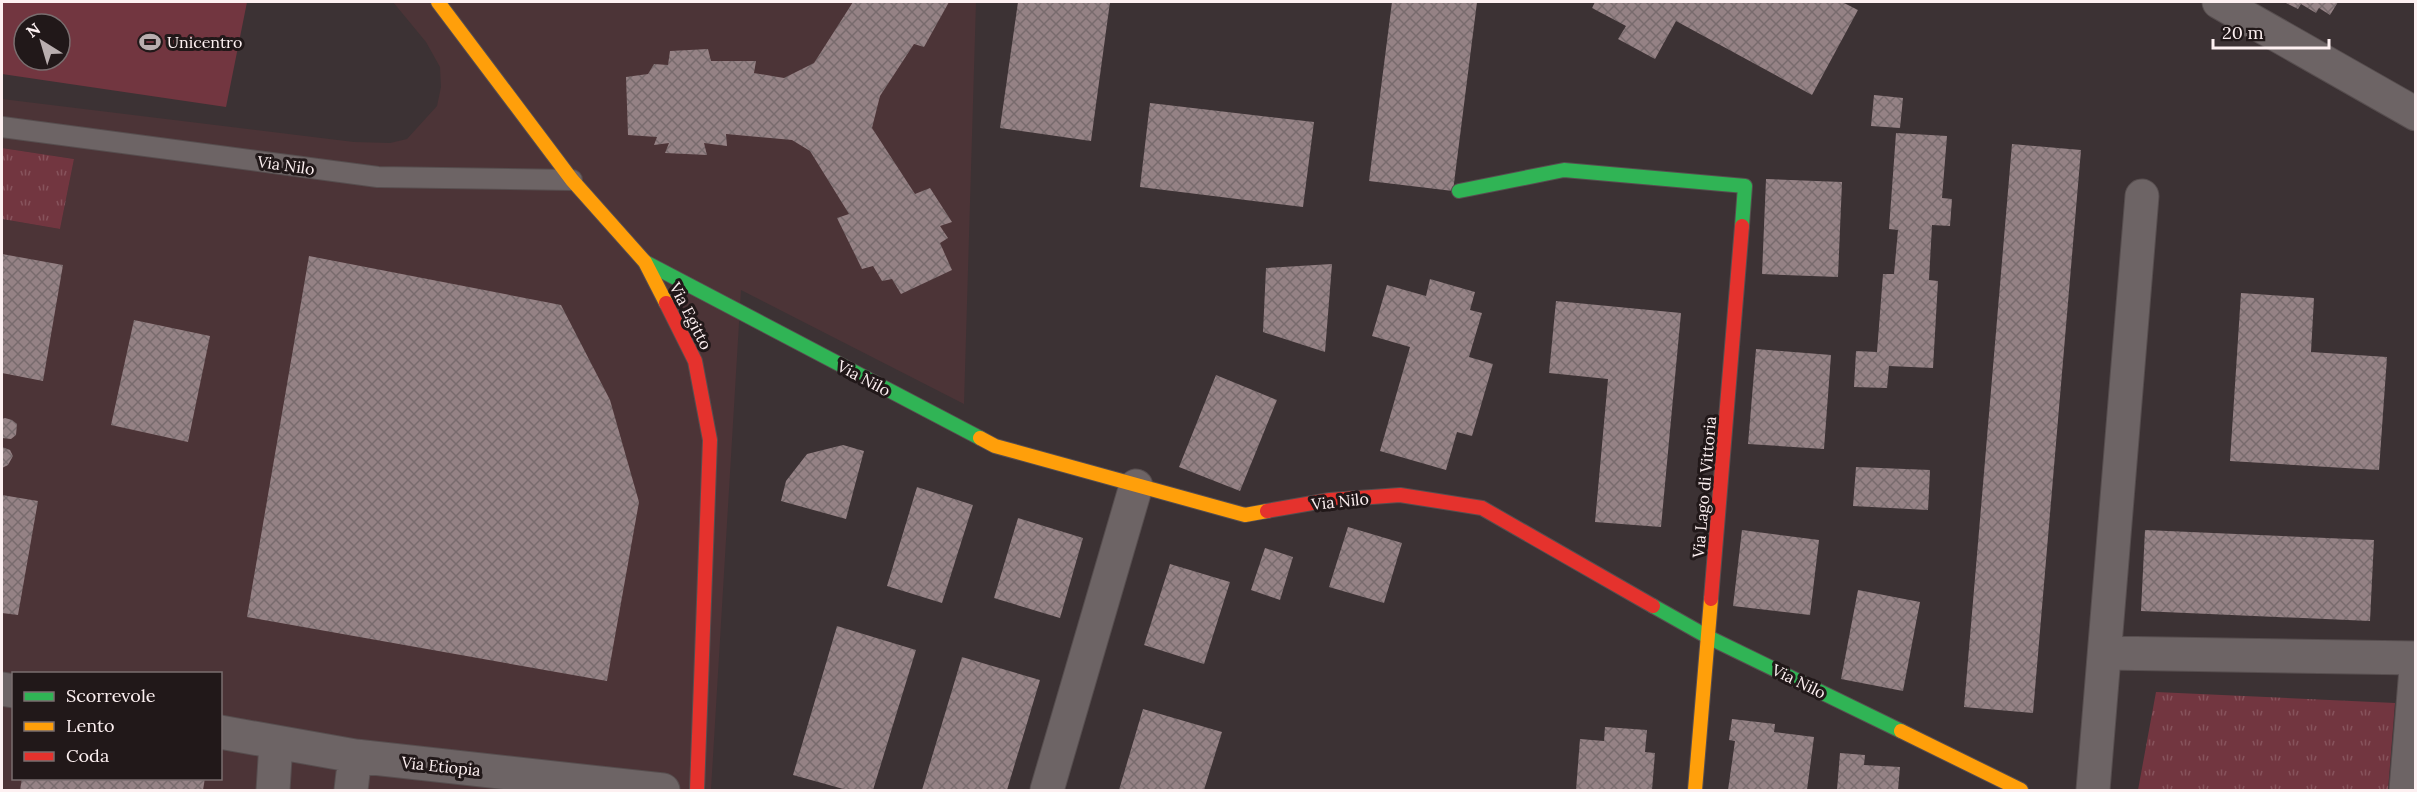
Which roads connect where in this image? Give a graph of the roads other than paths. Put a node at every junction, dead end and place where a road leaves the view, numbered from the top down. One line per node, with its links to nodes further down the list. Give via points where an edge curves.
1 (438, 2): 5 (street, Via Egitto)
2 (2219, 2): 3 (street)
3 (2415, 114)
4 (2, 127): 5 (lane, Via Nilo, via 378,177)
5 (572, 180): 8 (street, Via Egitto)
6 (1459, 191): 10 (street, Via Lago di Vittoria, via 1564,170 1745,186)
7 (2142, 196): 11 (street)
8 (645, 262): 9 (street, Via Nilo, via 995,447); 21 (street, Via Egitto, via 695,361 710,440)
9 (1136, 486): 10 (street, Via Nilo, via 1245,515 1330,500 1400,495 1482,508); 22 (street)
10 (1708, 638): 17 (street, Via Nilo); 23 (street, Via Lago di Vittoria)
11 (2106, 653): 12 (street); 25 (street)
12 (2415, 658)
13 (2415, 669): 26 (street)
14 (222, 732): 15 (street, Via Etiopia)
15 (276, 743): 16 (street, Via Etiopia); 18 (street)
16 (355, 756): 19 (street); 20 (street, Via Etiopia)
17 (1980, 780): 24 (street, Via Nilo)
18 (273, 790)
19 (351, 790)
20 (663, 790)
21 (697, 790)
22 (1047, 790)
23 (1695, 790)
24 (2021, 790)
25 (2093, 790)
26 (2406, 790)

